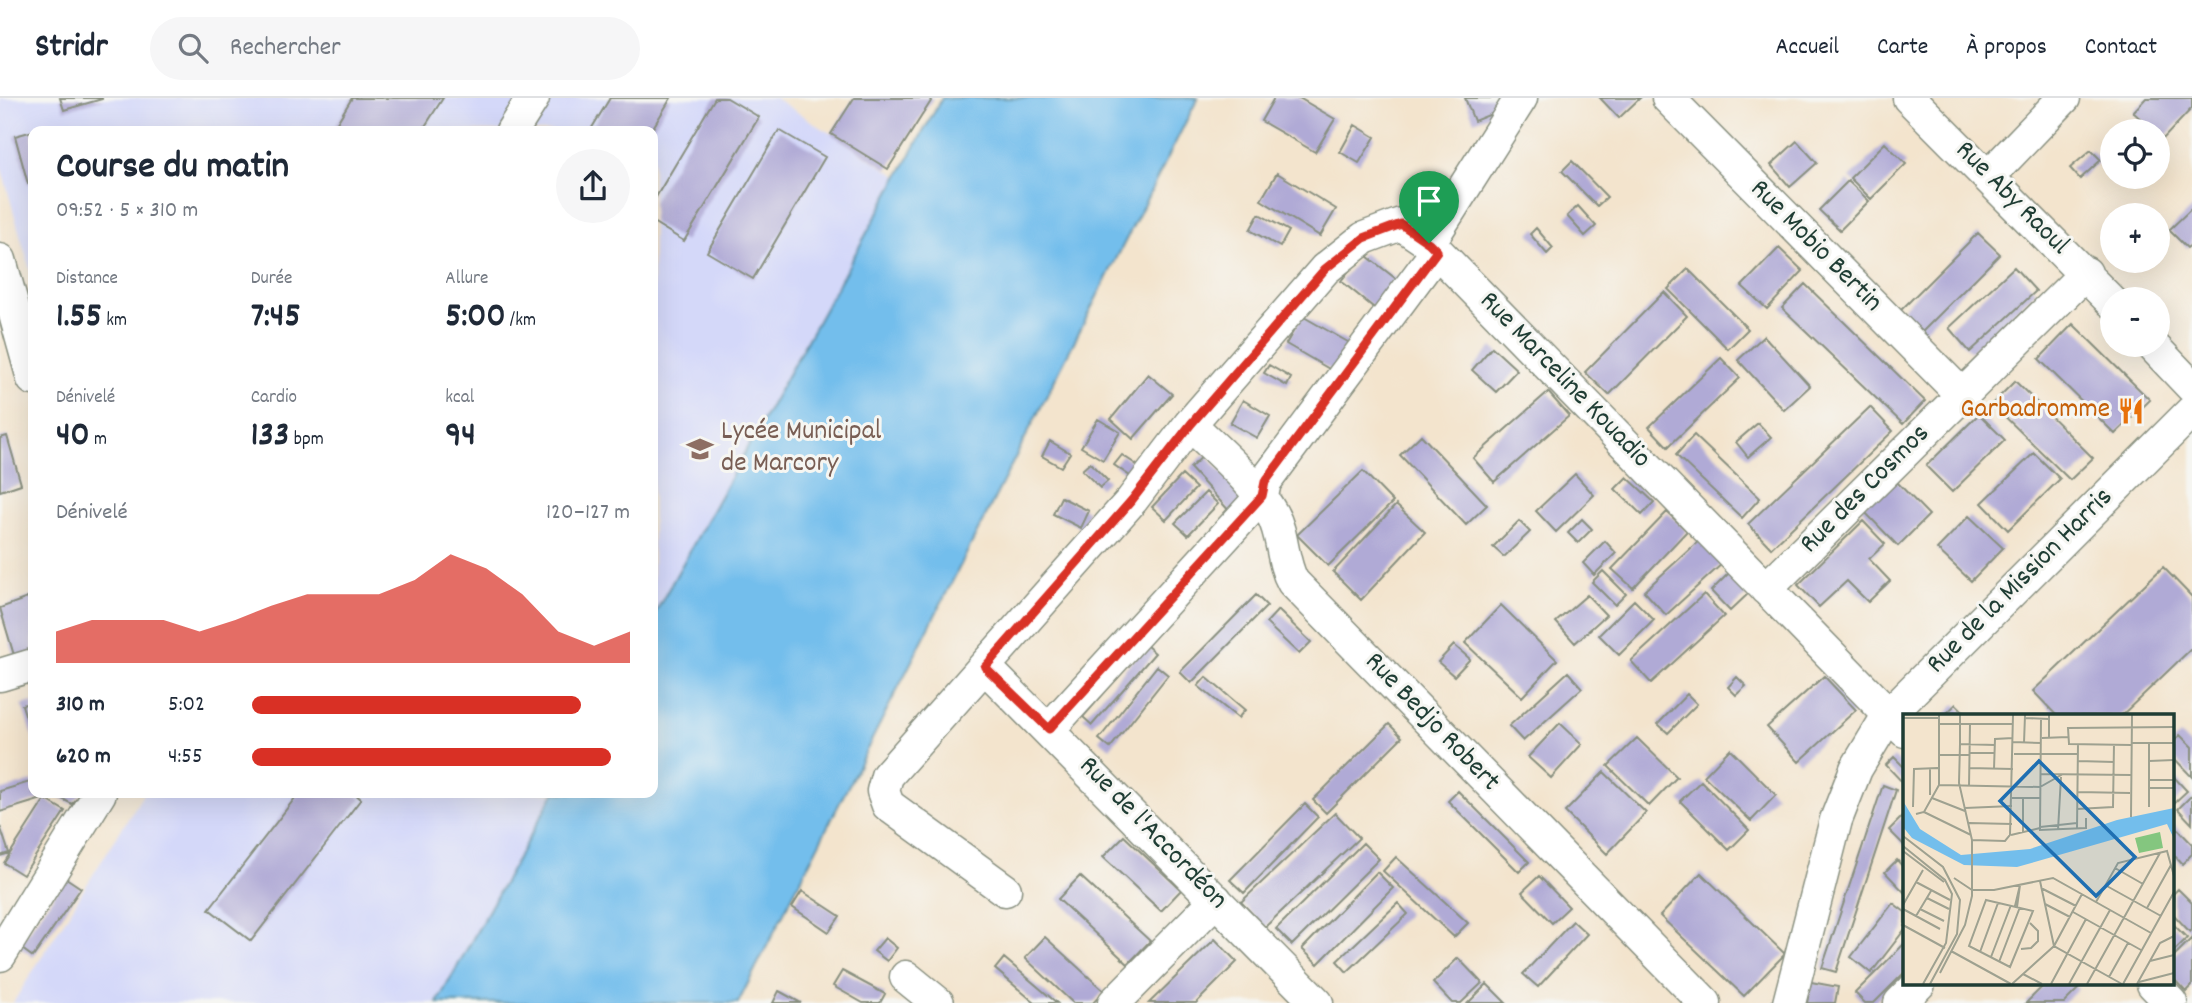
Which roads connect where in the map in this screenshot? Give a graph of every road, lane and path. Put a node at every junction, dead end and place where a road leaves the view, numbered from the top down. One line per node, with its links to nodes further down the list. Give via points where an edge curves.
1 (533, 98): 6 (street)
2 (1521, 98): 8 (street)
3 (1668, 98): 16 (street, Rue Mobio Bertin)
4 (1909, 98): 7 (street, Rue Aby Raoul)
5 (2064, 98): 7 (street)
6 (515, 126)
7 (1988, 177): 10 (street, Rue Aby Raoul)
8 (1433, 247): 18 (street, Rue Marceline Kouadio, via 1401,224 1364,238 1325,269); 19 (street, via 1265,482); 20 (street, Rue Marceline Kouadio)
9 (0, 260): 12 (street)
10 (2086, 273): 11 (street, Rue Aby Raoul); 16 (street, Rue des Cosmos)
11 (2100, 289)
12 (11, 345): 14 (street)
13 (2163, 357): 15 (street)
14 (28, 371)
15 (2192, 387)
16 (1962, 395): 20 (street, Rue des Cosmos)
17 (2192, 411): 24 (street, Rue de la Mission Harris)
18 (1191, 424): 19 (street, Rue Bedjo Robert); 22 (street, Rue Marceline Kouadio, via 1132,500)
19 (1262, 496): 26 (street); 37 (street, Rue Bedjo Robert, via 1276,523 1286,571 1293,582)
20 (1766, 589): 25 (street, Rue Marceline Kouadio)
21 (28, 667): 23 (street)
22 (985, 667): 26 (street, Rue de l'Accordéon); 28 (street, Rue Marceline Kouadio, via 887,776 883,791 888,805)
23 (0, 675)
24 (1905, 714)
25 (1897, 722): 38 (street, Rue de la Mission Harris, via 1856,769 1836,820)
26 (1049, 729): 29 (street, Rue de l'Accordéon)
27 (97, 798): 30 (street)
28 (1004, 890)
29 (1216, 900): 35 (street); 36 (street, Rue de l'Accordéon)
30 (0, 955)
31 (906, 977): 34 (street)
32 (1917, 986): 39 (street)
33 (2155, 986): 40 (street)
34 (938, 1003)
35 (1114, 1003)
36 (1317, 1003)
37 (1705, 1003)
38 (1789, 1003)
39 (1900, 1003)
40 (2171, 1003)

